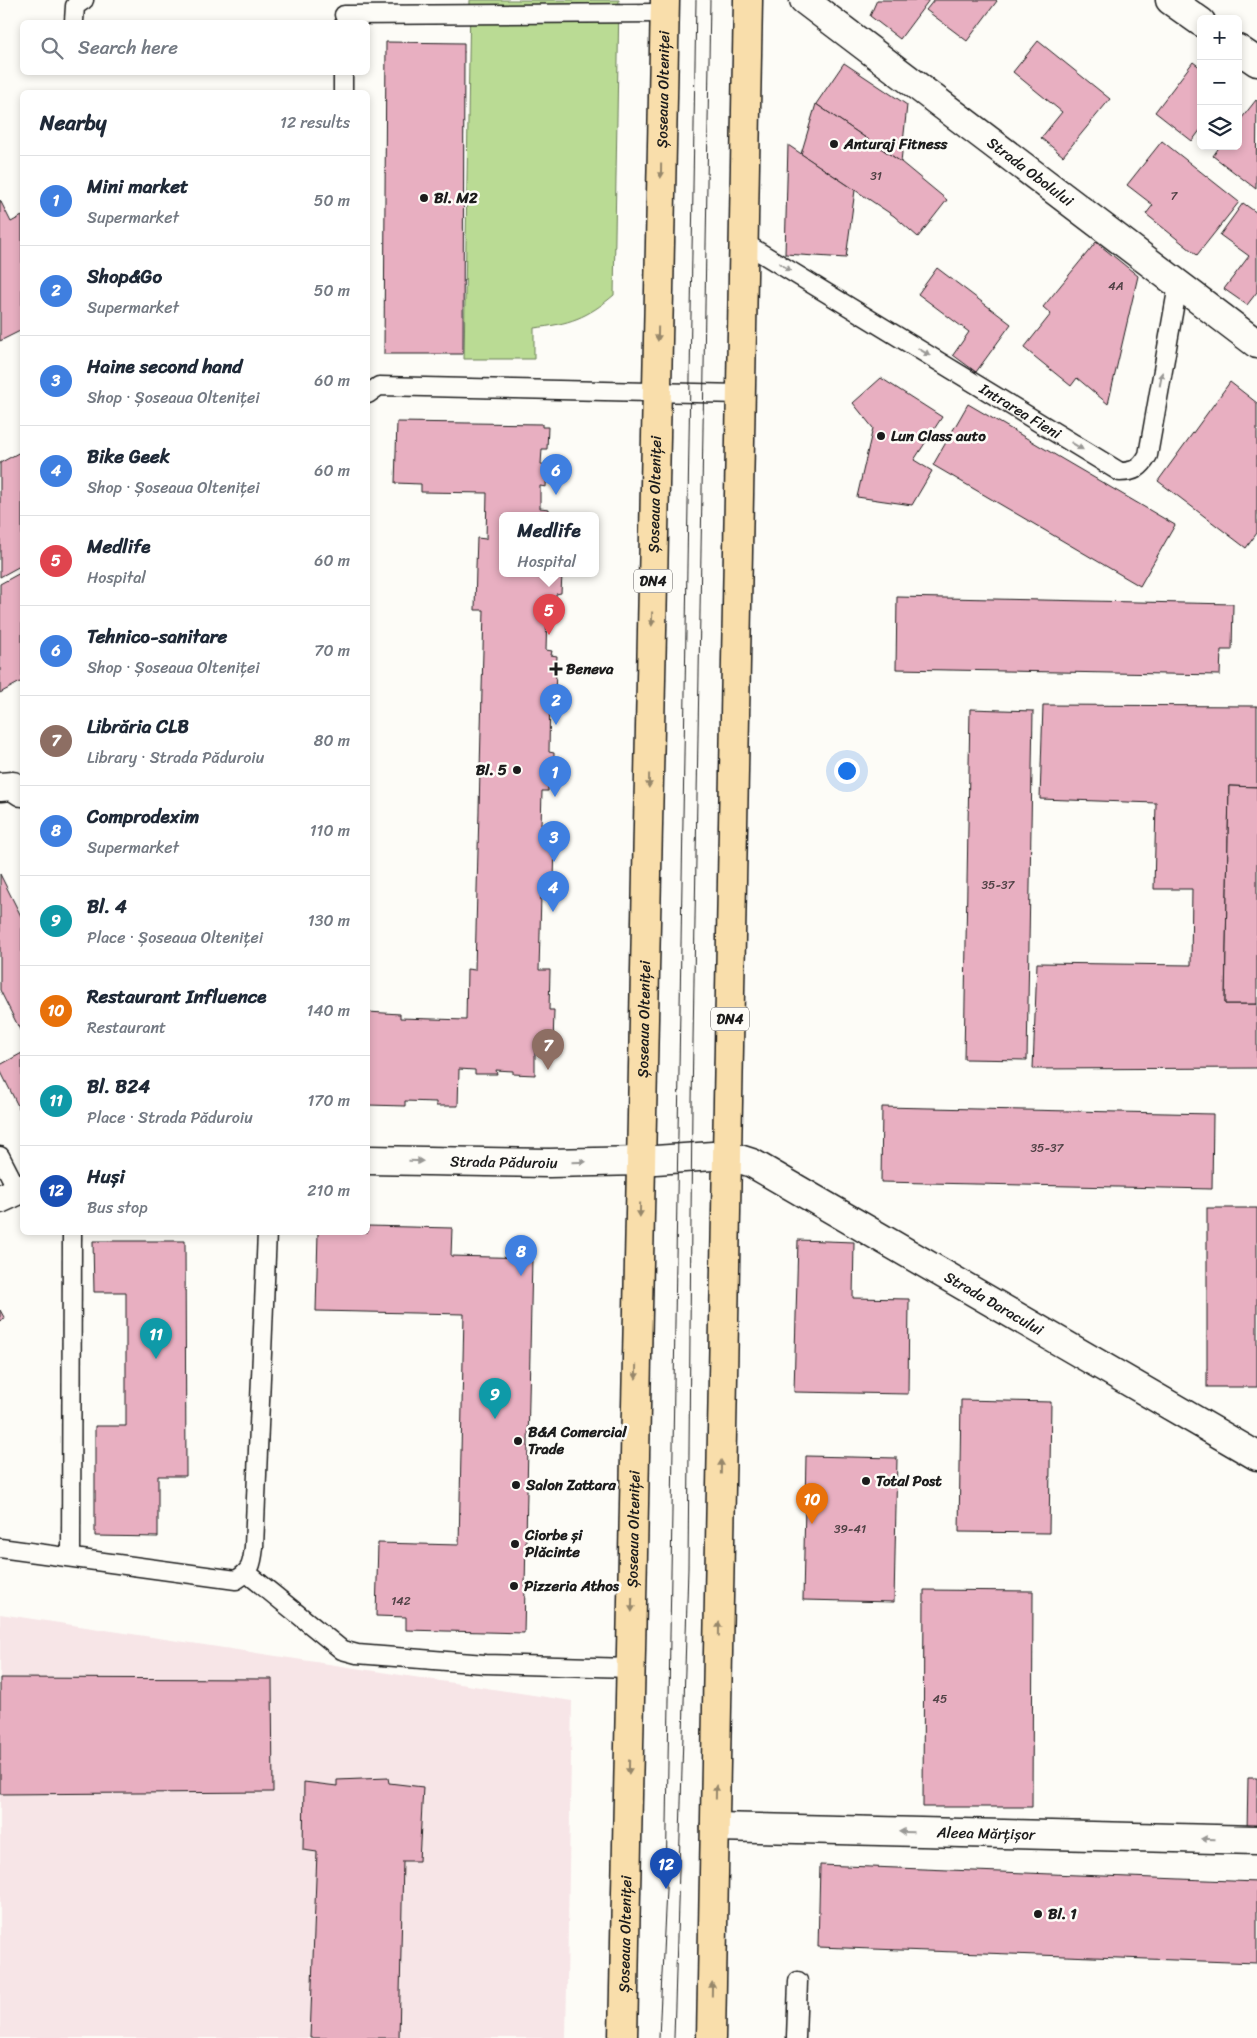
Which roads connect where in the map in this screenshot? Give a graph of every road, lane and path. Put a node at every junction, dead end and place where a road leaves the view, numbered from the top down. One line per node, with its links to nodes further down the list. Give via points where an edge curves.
1 (84, 0): 8 (lane, via 76,6)
2 (748, 0): 13 (main road, DN4)
3 (804, 0): 14 (street, Strada Obolului)
4 (1170, 0): 7 (street)
5 (664, 7): 6 (lane); 17 (main road, Șoseaua Olteniței / DN4, one-way to 17)
6 (344, 12)
7 (1197, 19)
8 (74, 20)
9 (1242, 52): 10 (street)
10 (1257, 62)
11 (343, 75): 12 (lane)
12 (343, 90)
13 (743, 242): 14 (lane, Intrarea Fieni, one-way to 14, via 1120,472 1133,472 1148,455); 18 (main road, DN4)
14 (1178, 284): 15 (street, Strada Obolului)
15 (1257, 344)
16 (370, 393): 17 (lane, via 379,386)
17 (656, 393): 18 (lane); 24 (main road, Șoseaua Olteniței / DN4, one-way to 24)
18 (741, 394): 21 (main road, DN4)
19 (0, 787): 20 (street, via 13,786)
20 (20, 791)
21 (727, 1155): 24 (street, Strada Păduroiu); 28 (street, Strada Daracului, via 774,1174); 33 (main road, DN4, one-way to 21)
22 (0, 1156): 25 (lane)
23 (370, 1160): 24 (street, Strada Păduroiu, one-way to 24)
24 (641, 1161): 32 (main road, Șoseaua Olteniței / DN4, one-way to 32)
25 (13, 1193)
26 (72, 1235): 30 (lane)
27 (267, 1235): 31 (lane, via 254,1547 253,1561)
28 (1257, 1456)
29 (0, 1548): 30 (lane)
30 (71, 1557): 31 (lane, via 236,1580)
31 (247, 1573): 32 (lane, via 342,1650 357,1654 486,1664)
32 (631, 1668): 36 (main road, Șoseaua Olteniței / DN4, one-way to 36)
33 (715, 1827): 34 (street, Aleea Mărțișor, one-way to 33); 37 (main road, DN4, one-way to 33)
34 (1257, 1840)
35 (798, 1981): 38 (lane)
36 (623, 2038)
37 (711, 2038)
38 (796, 2038)

